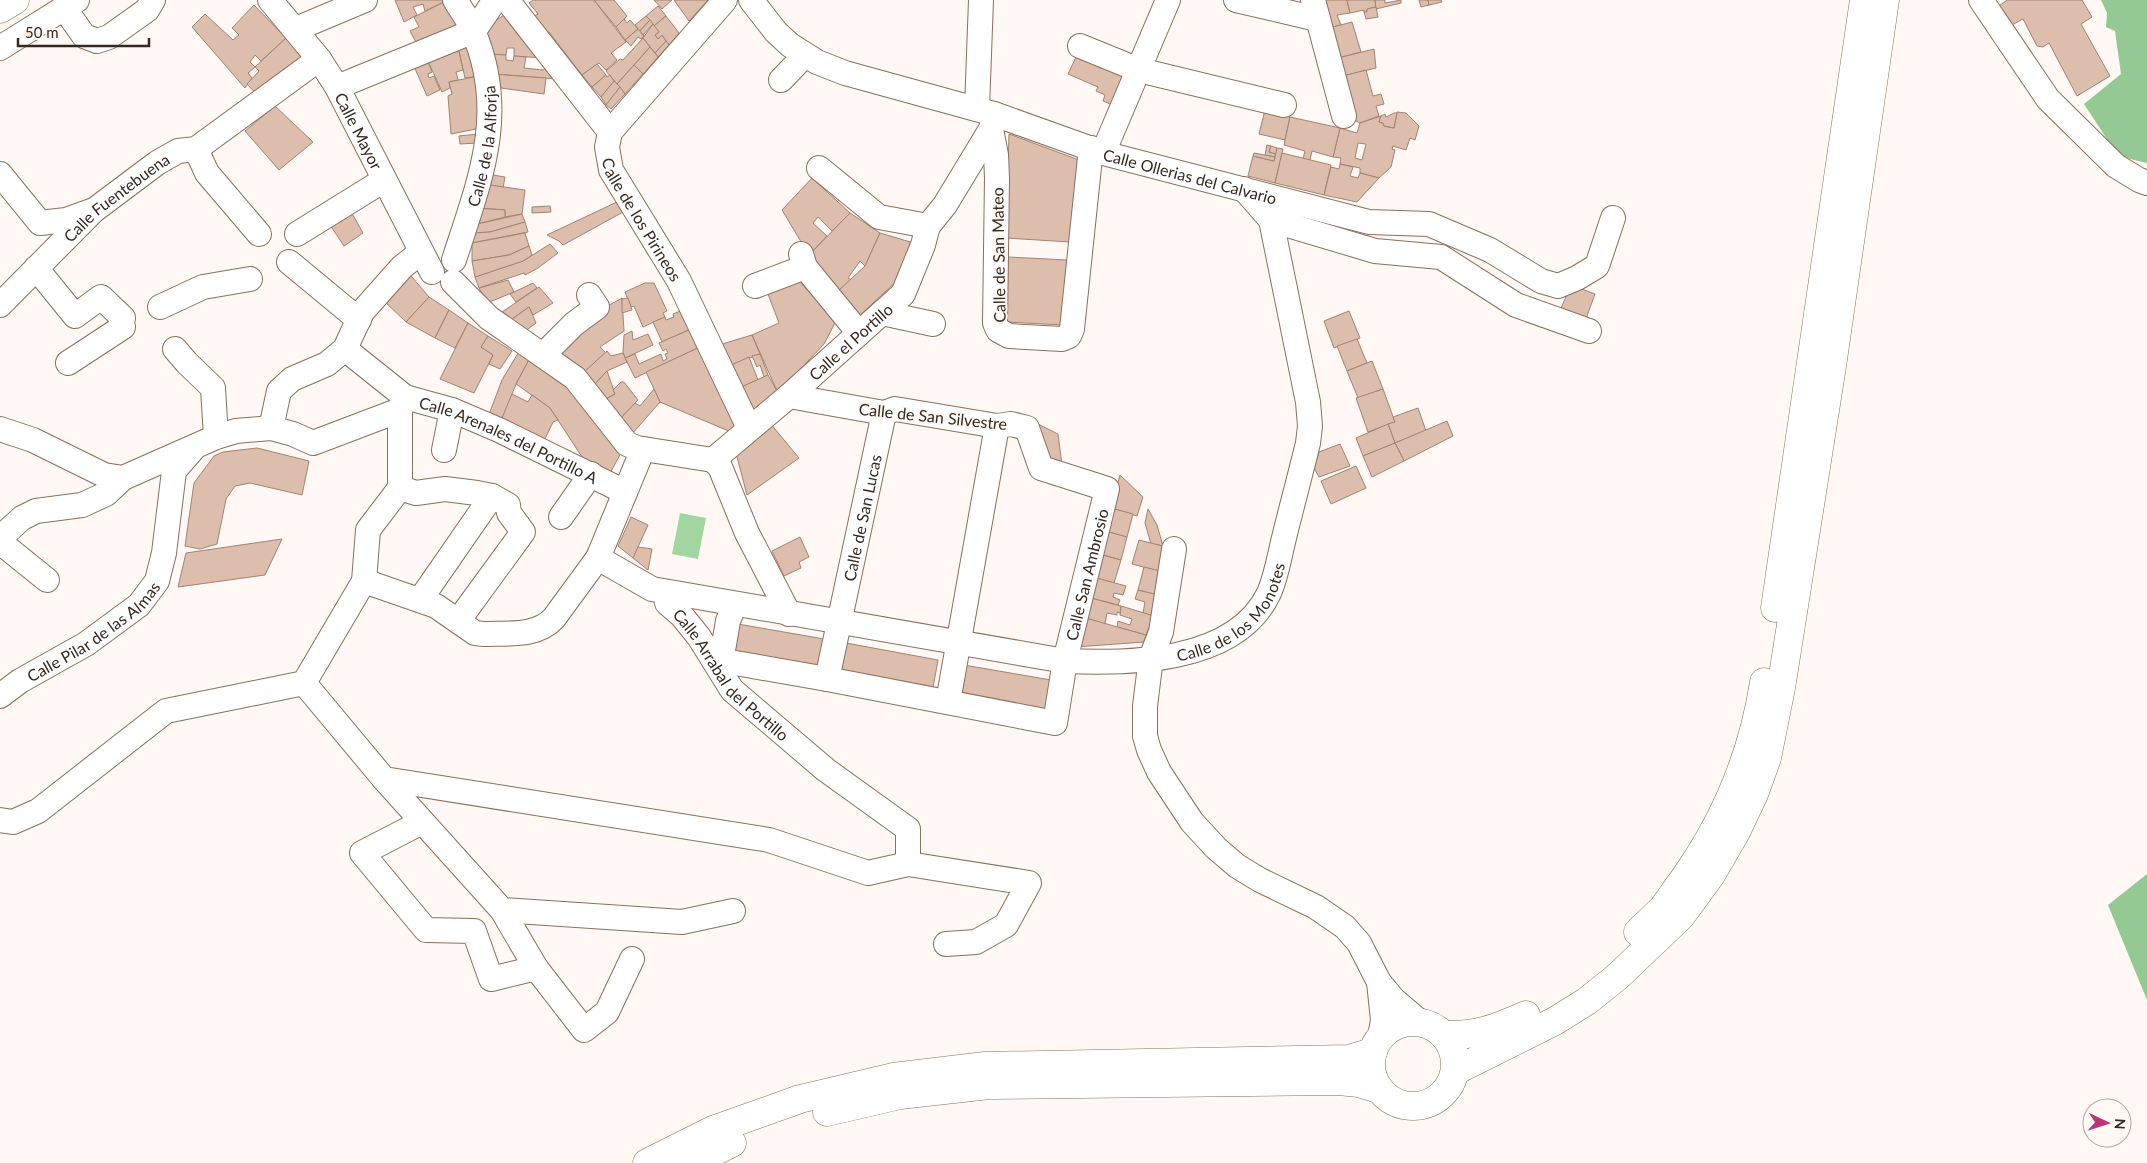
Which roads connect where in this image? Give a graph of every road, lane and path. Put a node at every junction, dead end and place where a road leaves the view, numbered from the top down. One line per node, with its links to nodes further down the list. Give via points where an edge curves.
1 (15, 0): 17 (main road)
2 (154, 0): 16 (street, via 147,10 109,38 98,41 84,36)
3 (270, 0): 19 (street, Calle Mayor)
4 (365, 0): 19 (street)
5 (455, 0): 20 (street, Calle de la Alforja)
6 (495, 0): 20 (street)
7 (507, 0): 32 (street, Calle de los Pirineos)
8 (725, 0): 32 (street)
9 (751, 0): 24 (street, Calle Ollerias del Calvario, via 783,39)
10 (981, 0): 31 (street, Calle de San Mateo)
11 (1168, 0): 26 (street, Calle de San Mateo)
12 (1236, 0): 18 (street)
13 (1864, 0): 23 (main road)
14 (1885, 0): 23 (main road)
15 (1981, 0): 38 (street, via 2048,99 2116,166)
16 (71, 4): 22 (street)
17 (0, 9)
18 (1315, 10): 30 (street)
19 (296, 29): 25 (street, Calle Mayor)
20 (474, 31): 28 (street); 49 (street, Calle de la Alforja, via 486,73 490,105 489,138)
21 (1080, 46): 26 (street)
22 (0, 48)
23 (1866, 51): 99 (main road, via 1832,366)
24 (805, 55): 27 (street); 31 (street, Calle Ollerias del Calvario, via 844,73)
25 (319, 59): 28 (street, Calle Mayor); 33 (street, Calle Fuentebuena)
26 (1139, 70): 29 (street); 34 (street, Calle de San Mateo)
27 (781, 80)
28 (337, 87): 37 (street, Calle Mayor)
29 (1284, 105)
30 (1344, 116)
31 (988, 117): 34 (street, Calle Ollerias del Calvario); 34 (street, Calle de San Mateo, via 996,154 995,322 998,330 1009,336 1062,339 1072,329); 43 (street, Calle el Portillo, via 945,205)
32 (610, 132): 70 (street, Calle de los Pirineos, via 607,147 610,170 679,281)
33 (196, 148): 40 (street, Calle Fuentebuena, via 178,151 156,163); 44 (street, via 207,173)
34 (1097, 150): 39 (street, Calle Ollerias del Calvario)
35 (819, 168): 43 (street, via 879,217)
36 (0, 174): 40 (street, via 40,223 66,220)
37 (384, 180): 45 (street); 47 (street, Calle Mayor)
38 (2147, 183)
39 (1244, 190): 41 (street, Calle Ollerias del Calvario, via 1369,222 1429,224 1490,250 1541,281 1558,286 1597,266); 42 (street)
40 (93, 211): 48 (street, Calle Fuentebuena)
41 (1613, 218)
42 (1272, 220): 58 (street, via 1375,251 1441,256 1516,305); 95 (street, Calle de los Monotes, via 1310,412 1308,443 1274,580 1259,609 1230,635 1183,654)
43 (928, 226): 55 (street, Calle el Portillo, via 903,294)
44 (258, 234)
45 (297, 234)
46 (289, 262): 56 (street)
47 (426, 262): 49 (street, via 434,263 441,258); 56 (street, via 402,267 362,312)
48 (36, 268): 53 (street, Calle Fuentebuena); 63 (street, via 75,316 101,297 123,322)
49 (453, 271): 62 (street, via 489,318)
50 (250, 279): 54 (street, via 203,286)
51 (754, 286): 59 (street, via 803,260)
52 (589, 295): 62 (street, via 597,308 574,324)
53 (0, 305)
54 (160, 307)
55 (882, 313): 57 (street); 59 (street, Calle el Portillo)
56 (359, 320): 61 (street)
57 (933, 324)
58 (1588, 332)
59 (859, 333): 64 (street, Calle el Portillo)
60 (175, 349): 72 (street, via 213,388)
61 (345, 349): 65 (street, Calle Arenales del Portillo A); 69 (street, via 327,364 292,379 279,391)
62 (543, 355): 73 (street, via 579,382)
63 (68, 363)
64 (789, 396): 67 (street, Calle de San Silvestre); 70 (street, Calle el Portillo)
65 (402, 404): 66 (street, Calle Arenales del Portillo A); 69 (street, via 314,443); 78 (street)
66 (452, 410): 74 (street); 76 (street, Calle Arenales del Portillo A)
67 (884, 413): 68 (street, Calle de San Silvestre, via 895,409); 93 (street, Calle de San Lucas)
68 (997, 426): 79 (street, Calle de San Silvestre, via 1010,424 1027,428 1041,468); 94 (street)
69 (272, 428): 72 (street, via 236,431)
70 (749, 428): 75 (street, Calle el Portillo)
71 (0, 429): 77 (street, via 33,440 104,475)
72 (208, 439): 77 (street); 100 (street, Calle Pilar de las Almas, via 174,471 162,562 157,581 139,605 86,644)
73 (633, 444): 75 (street); 80 (street)
74 (444, 450)
75 (713, 460): 91 (street, via 720,467 747,533)
76 (591, 474): 80 (street, Calle Arenales del Portillo A); 82 (street)
77 (124, 478): 83 (street, via 106,494 82,505 36,511 22,518)
78 (400, 488): 81 (street, via 416,493 446,489); 87 (street, via 368,530)
79 (1107, 489): 96 (street, Calle San Ambrosio)
80 (625, 492): 85 (street)
81 (492, 496): 89 (street); 92 (street, via 508,505 509,513 523,532)
82 (561, 517)
83 (0, 540): 86 (street)
84 (1174, 549): 95 (street, via 1161,632)
85 (598, 558): 88 (street, Calle Arrabal del Portillo, via 641,584); 92 (street, via 554,618 542,628 484,634 475,633)
86 (47, 580)
87 (364, 581): 89 (street); 98 (street)
88 (665, 592): 90 (street, Calle de los Monotes); 105 (street, Calle Arrabal del Portillo, via 667,603 699,637 732,690 826,770 908,829)
89 (420, 600): 92 (street)
90 (735, 604): 91 (street, Calle de los Monotes); 97 (street, via 728,621 724,661)
91 (789, 614): 93 (street, Calle de los Monotes)
92 (458, 621)
93 (838, 623): 94 (street, Calle de los Monotes); 97 (street, Calle de San Lucas)
94 (958, 643): 96 (street, Calle de los Monotes); 101 (street)
95 (1151, 658): 96 (street, Calle de los Monotes); 111 (street, via 1145,736 1159,772 1177,802 1216,848 1238,866 1316,907 1345,927 1359,943)
96 (1065, 661): 101 (street, Calle San Ambrosio, via 1055,723)
97 (827, 679): 101 (street)
98 (304, 683): 102 (street); 103 (street, via 166,711 38,811 13,822)
99 (1772, 687): 112 (main road, via 1735,789 1717,827 1663,907 1604,964 1566,993 1532,1012 1492,1030 1467,1035); 114 (main road, via 1767,758 1754,794 1711,874 1681,916 1587,1001 1556,1021)
100 (0, 696)
101 (948, 702)
102 (384, 780): 104 (street); 105 (street, via 769,840 868,873)
103 (0, 820)
104 (422, 822): 106 (street); 110 (street, via 362,853 426,930 474,930 491,979)
105 (908, 864): 108 (street, via 1028,883 1006,925 976,942)
106 (502, 910): 107 (street, via 682,922); 110 (street)
107 (733, 911)
108 (946, 944)
109 (632, 959): 110 (street, via 607,1012 584,1030)
110 (536, 968)
111 (1379, 982): 112 (street, via 1394,1000); 113 (street, via 1383,1020)
112 (1432, 1029): 113 (main road, via 1409,1022 1398,1024 1388,1030); 114 (main road, via 1451,1045)
113 (1377, 1044): 115 (main road, via 1372,1071); 116 (main road, via 1349,1059 985,1066 893,1077 800,1099 713,1130)
114 (1455, 1071): 115 (main road, via 1442,1096 1430,1103 1402,1105)
115 (1379, 1089): 117 (main road, via 1339,1081 989,1086 900,1095 811,1115 723,1147)
116 (647, 1163)
117 (691, 1163)

